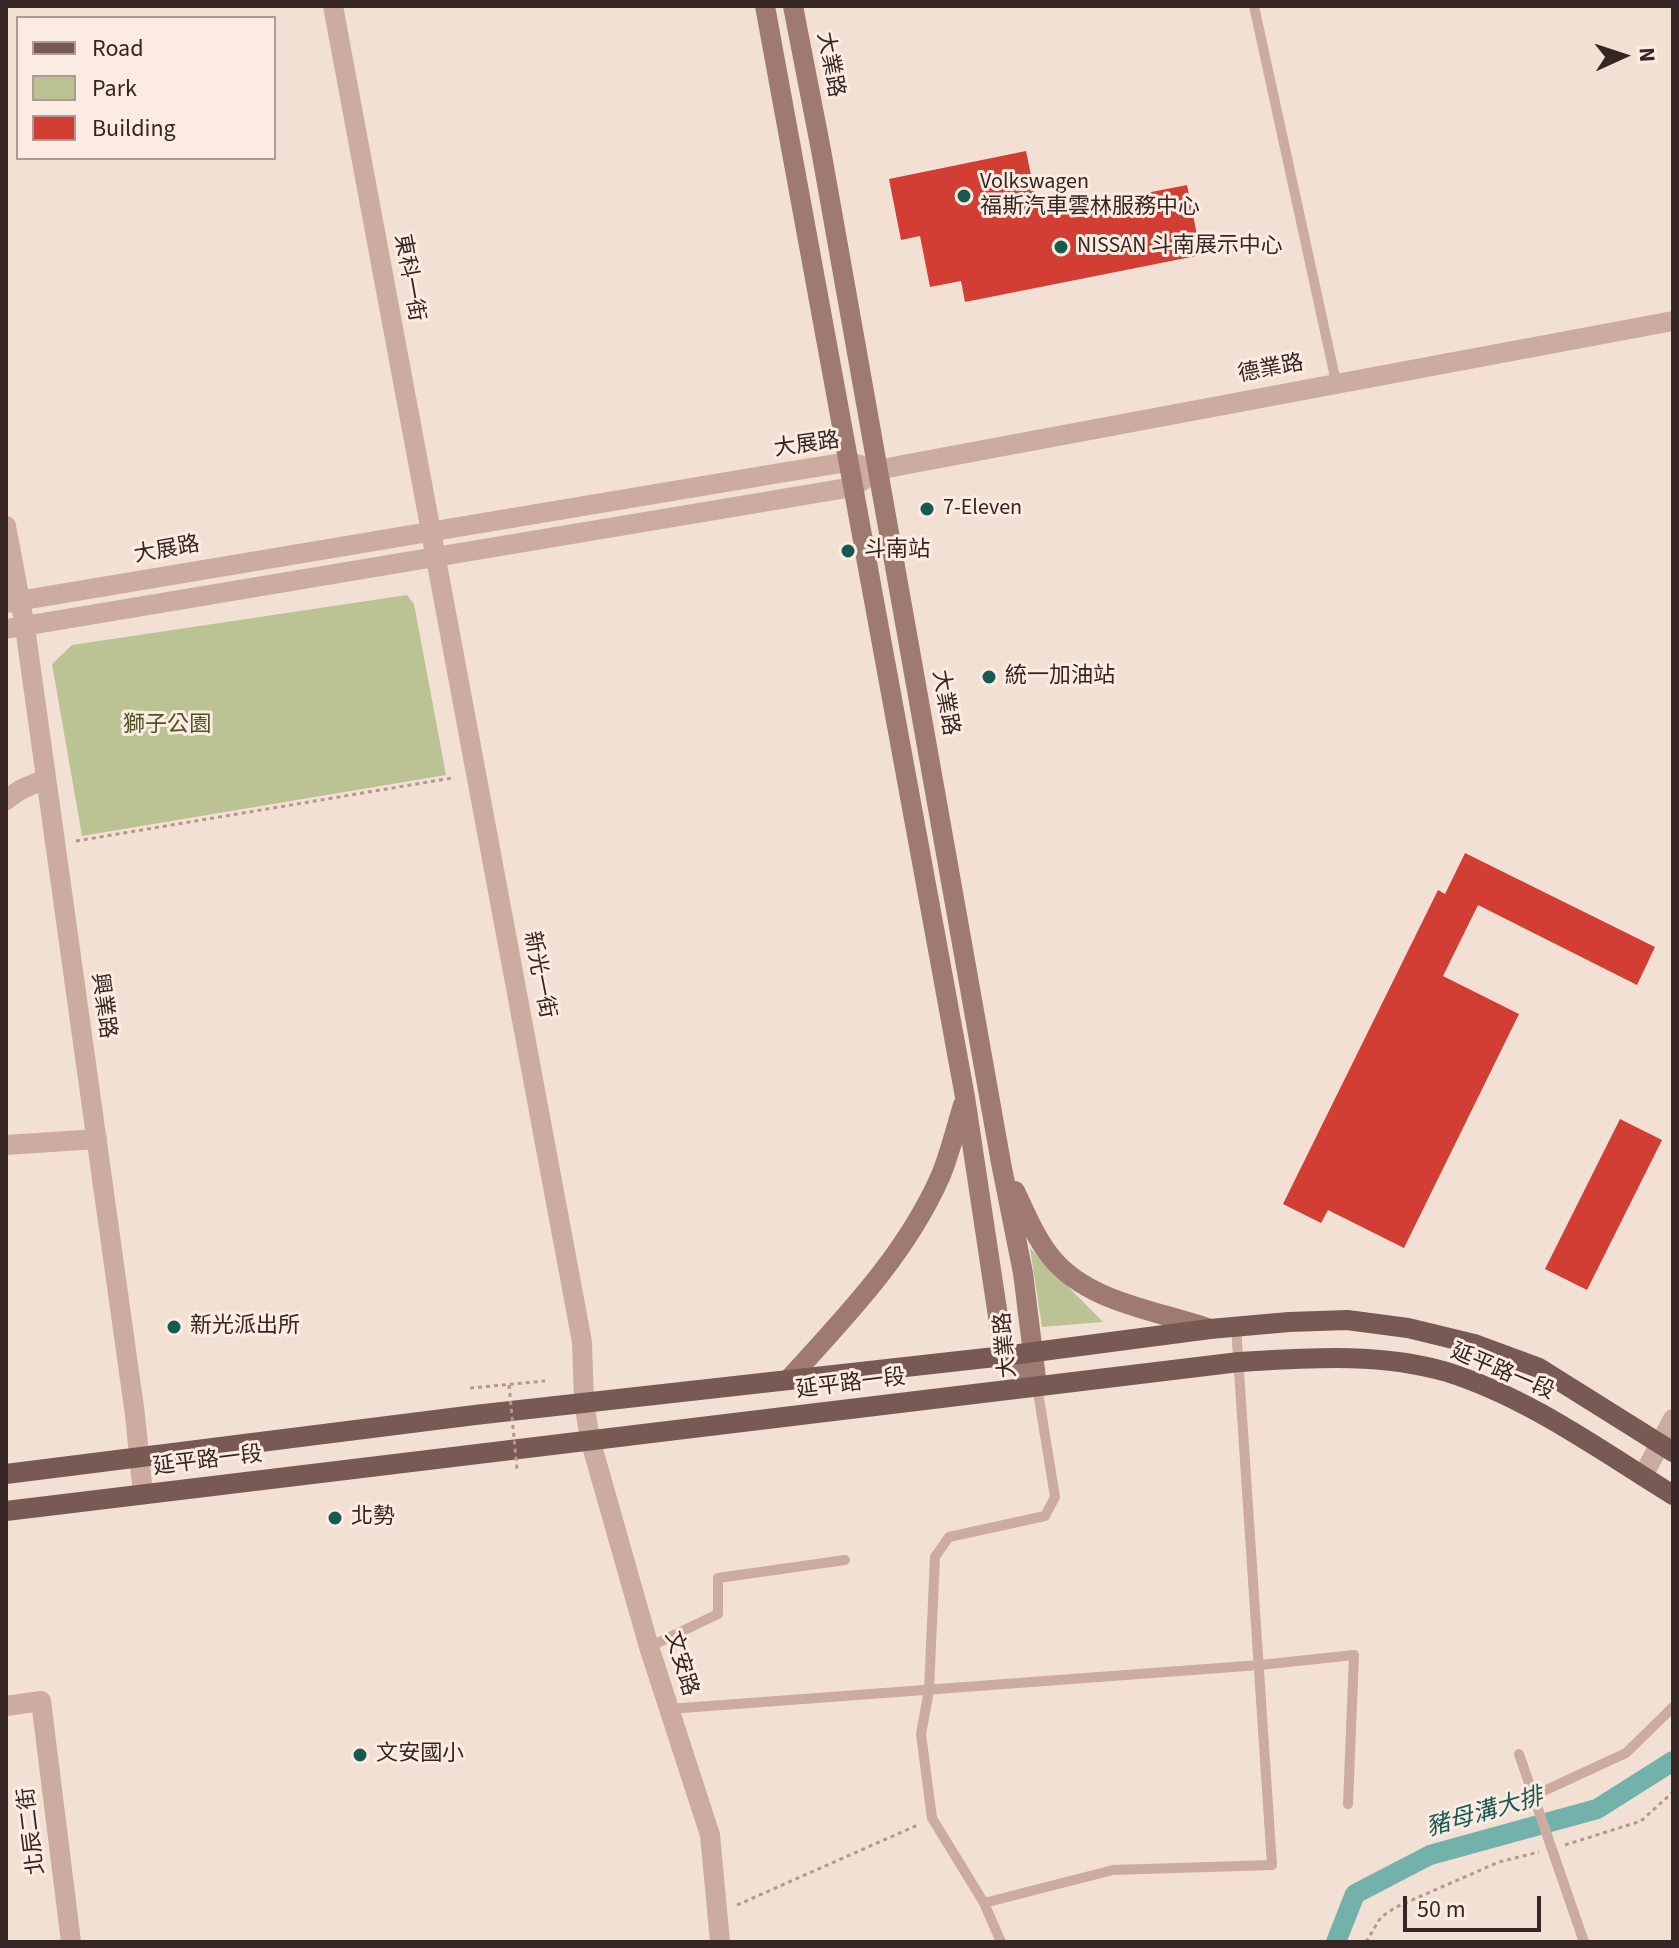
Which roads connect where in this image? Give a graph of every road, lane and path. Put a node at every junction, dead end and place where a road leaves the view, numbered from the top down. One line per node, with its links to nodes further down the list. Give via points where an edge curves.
1 (333, 6): 13 (street, 東科一街)
2 (765, 6): 6 (main road, 大業路)
3 (793, 6): 5 (main road, 大業路)
4 (1254, 6): 8 (lane)
5 (821, 150): 6 (main road); 10 (main road, 大業路)
6 (793, 154): 9 (main road, 大業路)
7 (1673, 321): 8 (street, 德業路)
8 (1336, 382): 10 (street, 德業路)
9 (848, 462): 10 (street, 大展路); 11 (main road, 大業路); 13 (street, 大展路)
10 (878, 470): 11 (street); 17 (main road, 大業路)
11 (853, 487): 14 (street); 18 (main road, 大業路)
12 (6, 526): 15 (street, 興業路)
13 (430, 530): 14 (street, 東科一街); 15 (street, 大展路)
14 (435, 558): 16 (street); 41 (street, 新光一街, via 582,1342)
15 (13, 601): 16 (street, 興業路)
16 (16, 628): 20 (street, 興業路)
17 (912, 656): 18 (main road); 23 (main road, 大業路)
18 (886, 662): 24 (main road, 大業路)
19 (452, 778): 22 (path)
20 (45, 779): 21 (street); 26 (street, 興業路)
21 (6, 800)
22 (72, 842)
23 (964, 954): 24 (main road); 28 (main road, 大業路)
24 (940, 959): 25 (main road, 大業路)
25 (965, 1097): 33 (main road, 大業路); 36 (main road, via 941,1174 905,1242)
26 (97, 1139): 27 (street); 45 (street, 興業路)
27 (6, 1145)
28 (1001, 1163): 30 (main road, via 1035,1235 1080,1283 1125,1304); 32 (main road, 大業路)
29 (1236, 1326): 30 (main road, 延平路一段); 31 (main road, 延平路一段, via 1347,1320); 34 (lane)
30 (1210, 1329): 32 (main road, 延平路一段)
31 (1437, 1335): 35 (main road); 44 (main road, 延平路一段, via 1539,1368)
32 (1034, 1351): 33 (main road, 延平路一段); 39 (main road, 大業路)
33 (1004, 1356): 36 (main road, 延平路一段); 39 (main road, 大業路)
34 (1239, 1362): 35 (main road, 延平路一段, via 1315,1357); 39 (main road, 延平路一段); 54 (lane)
35 (1428, 1369): 48 (main road, 延平路一段, via 1532,1408)
36 (788, 1380): 41 (main road, 延平路一段)
37 (545, 1381): 38 (path)
38 (509, 1385): 40 (path); 46 (path, bridge)
39 (1037, 1386): 43 (main road, 延平路一段); 55 (lane, via 1055,1497 1045,1516 949,1537 935,1557)
40 (470, 1388)
41 (584, 1402): 43 (street, 文安路); 45 (main road, 延平路一段)
42 (1673, 1419): 44 (street)
43 (590, 1439): 49 (main road, 延平路一段); 53 (street, 文安路)
44 (1666, 1447): 48 (street)
45 (139, 1457): 47 (main road, 延平路一段); 49 (street, 興業路)
46 (517, 1469)
47 (6, 1474)
48 (1643, 1476): 50 (main road, 延平路一段)
49 (143, 1494): 51 (main road, 延平路一段)
50 (1673, 1495)
51 (6, 1511)
52 (845, 1560): 53 (lane, via 718,1578 718,1614)
53 (649, 1647): 58 (street, 文安路)
54 (1260, 1665): 55 (lane); 62 (lane, via 1354,1655); 65 (lane, via 1272,1865 1113,1870)
55 (929, 1690): 58 (lane); 63 (lane, via 921,1734)
56 (6, 1706): 67 (street, 北辰二街, via 41,1701)
57 (1673, 1707): 61 (lane, via 1626,1753)
58 (669, 1709): 66 (street, 文安路, via 710,1835)
59 (1519, 1754): 61 (lane)
60 (1673, 1792): 64 (path, via 1641,1821)
61 (1533, 1796): 64 (lane)
62 (1348, 1804)
63 (932, 1818): 65 (lane); 66 (path)
64 (1552, 1849): 70 (path, via 1499,1862 1396,1907 1381,1917); 71 (lane)
65 (984, 1903): 69 (lane)
66 (718, 1913): 68 (street, 文安路)
67 (71, 1942)
68 (720, 1942)
69 (1001, 1942)
70 (1366, 1942)
71 (1584, 1942)

